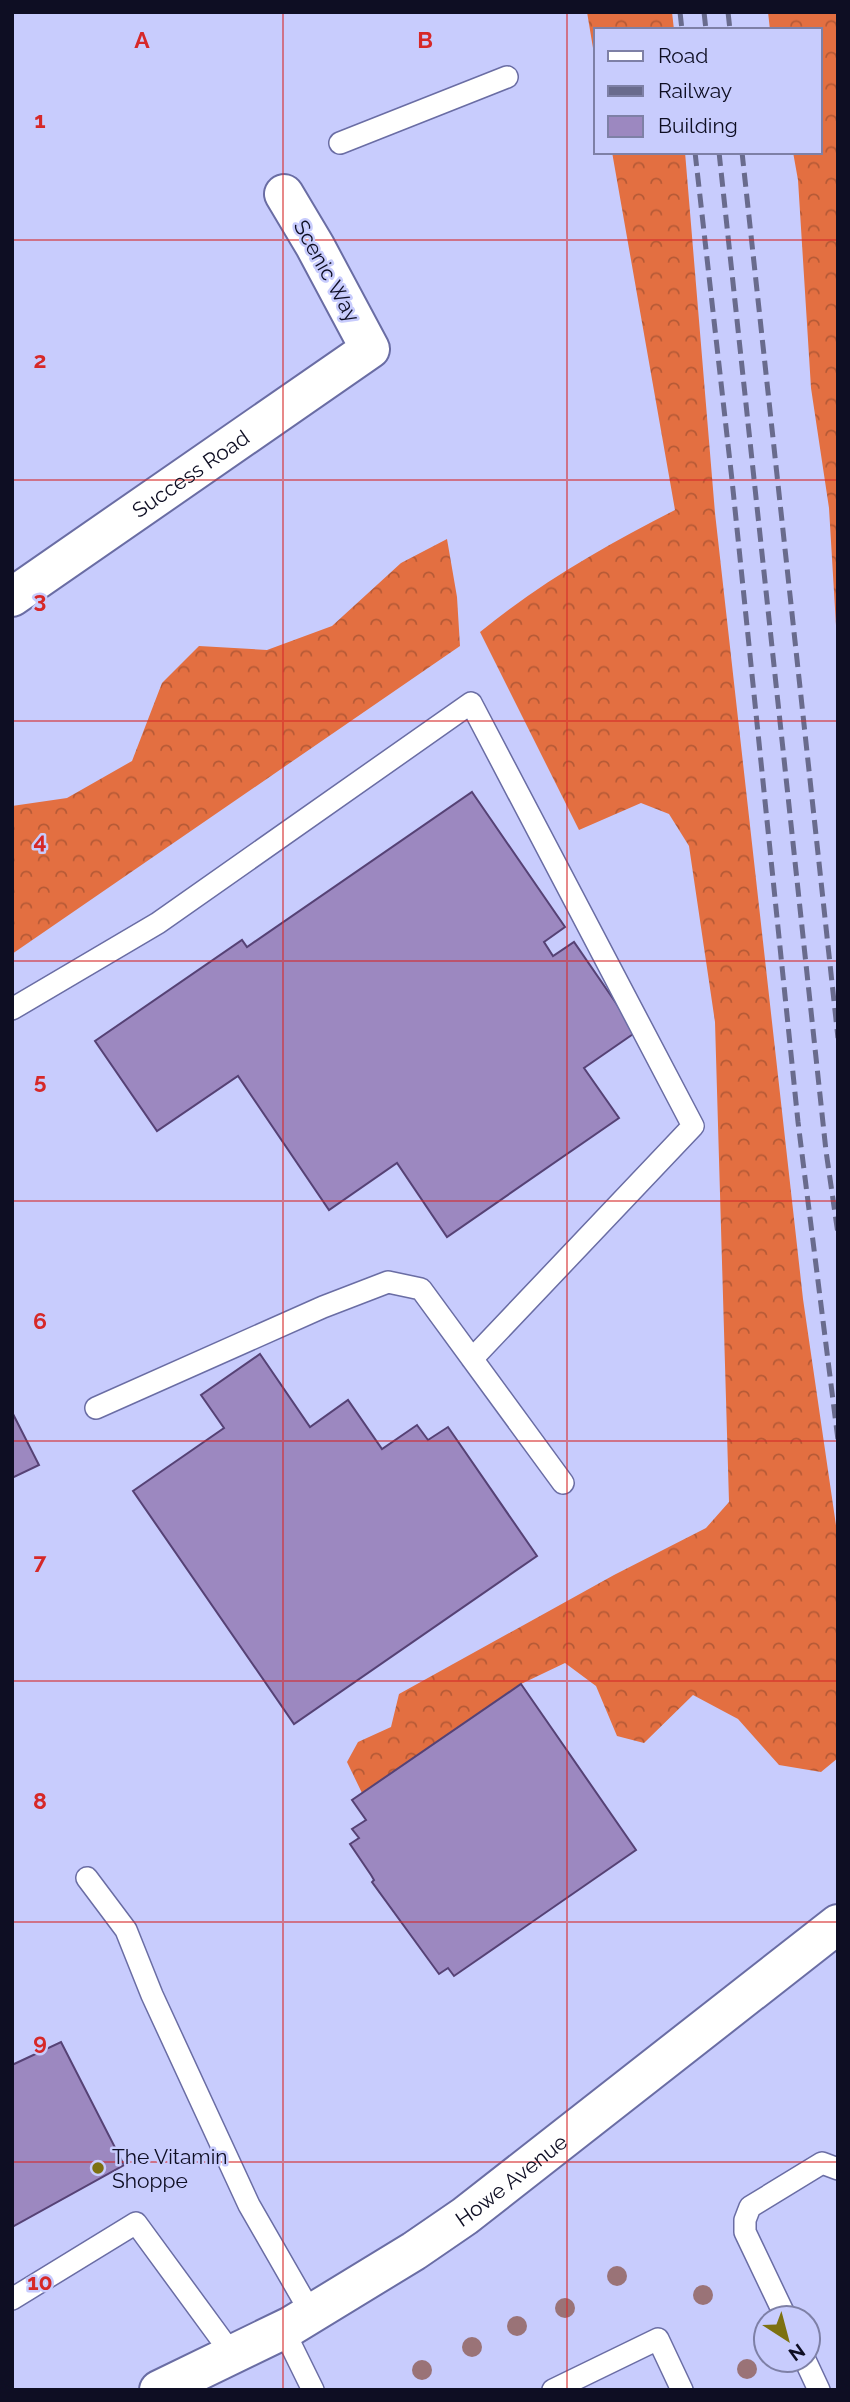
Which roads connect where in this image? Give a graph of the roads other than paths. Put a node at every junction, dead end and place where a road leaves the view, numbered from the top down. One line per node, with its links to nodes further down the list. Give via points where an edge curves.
1 (507, 77): 2 (lane)
2 (340, 143)
3 (284, 194): 4 (street, Scenic Way)
4 (370, 349): 5 (street, Success Road)
5 (12, 597)
6 (12, 1009): 7 (lane, via 158,923 471,703 693,1126)
7 (472, 1359): 8 (lane, via 421,1289 388,1282); 9 (lane)
8 (96, 1408)
9 (563, 1483)
10 (87, 1878): 15 (lane, via 127,1930)
11 (837, 1925): 15 (street, Howe Avenue, via 465,2216)
12 (838, 2169): 14 (lane, via 822,2162 750,2207 745,2232)
13 (12, 2299): 16 (lane, via 136,2223)
14 (779, 2304)
15 (297, 2321): 16 (street, Howe Avenue); 19 (lane)
16 (232, 2354): 18 (street, Howe Avenue)
17 (812, 2374): 22 (lane)
18 (159, 2390)
19 (313, 2390)
20 (553, 2390): 21 (lane, via 658,2339)
21 (682, 2390)
22 (819, 2390)

